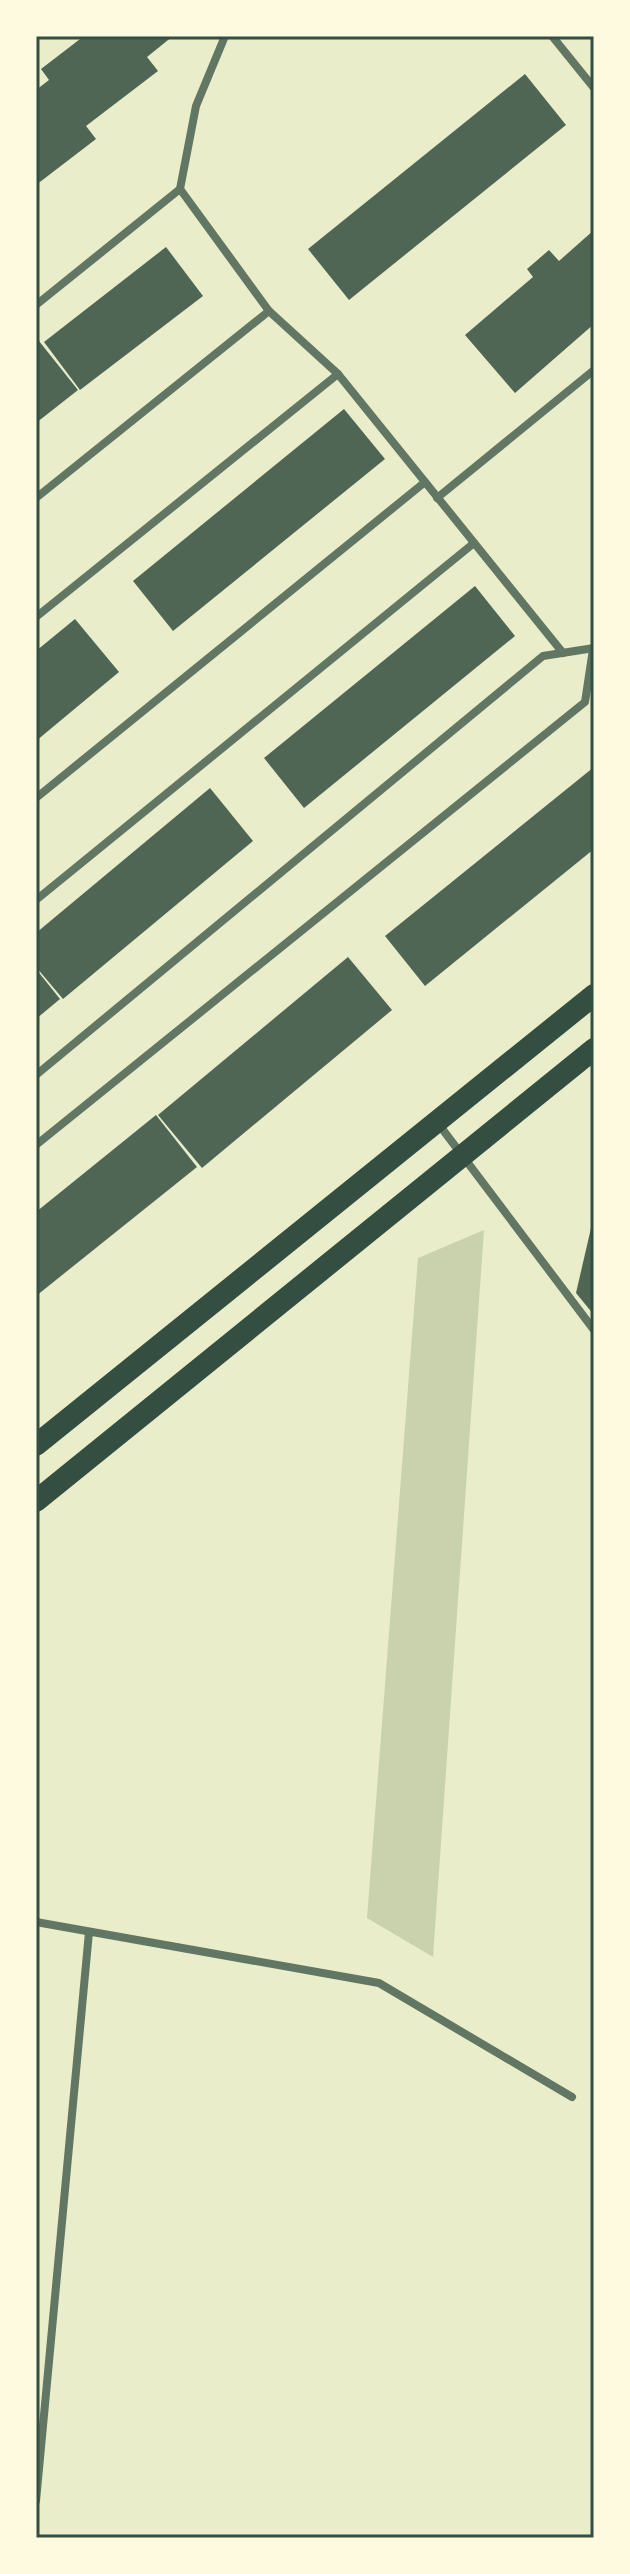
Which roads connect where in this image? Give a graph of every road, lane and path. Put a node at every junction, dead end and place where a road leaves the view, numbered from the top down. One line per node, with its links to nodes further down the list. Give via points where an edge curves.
1 (225, 36): 4 (street, via 196,106)
2 (552, 36): 3 (street)
3 (594, 88)
4 (180, 189): 5 (street); 6 (street)
5 (36, 305)
6 (269, 311): 8 (street); 10 (street)
7 (594, 370): 11 (street)
8 (338, 374): 9 (street); 13 (street)
9 (425, 482): 11 (street); 16 (street)
10 (36, 498)
11 (437, 498): 12 (street)
12 (474, 543): 15 (street); 17 (street)
13 (36, 617)
14 (593, 648): 15 (street); 22 (street, via 585,702)
15 (563, 653): 20 (street, via 543,656)
16 (36, 798)
17 (36, 900)
18 (594, 995): 21 (highway)
19 (594, 1049): 23 (highway)
20 (36, 1075)
21 (437, 1122): 23 (street); 25 (highway)
22 (36, 1145)
23 (462, 1156): 24 (street); 26 (highway)
24 (594, 1330)
25 (36, 1445)
26 (36, 1501)
27 (36, 1922): 28 (street)
28 (89, 1932): 29 (street, via 379,1983); 30 (street)
29 (572, 2097)
30 (36, 2501)

